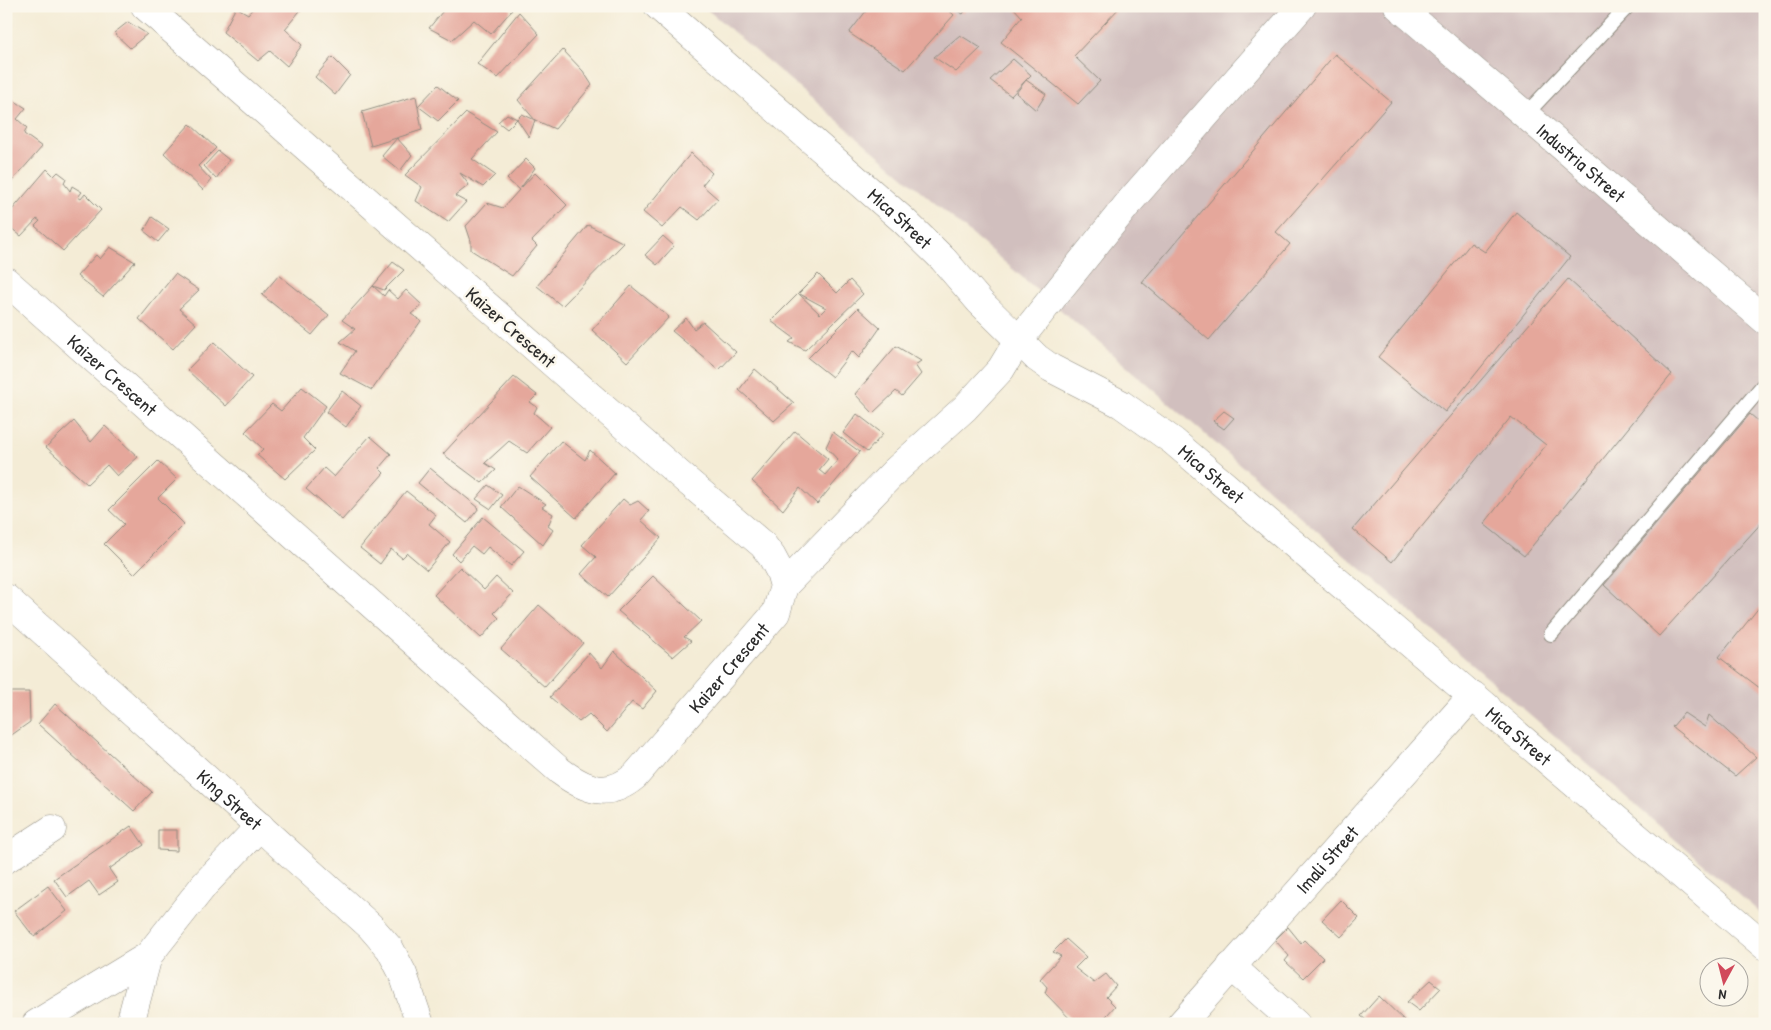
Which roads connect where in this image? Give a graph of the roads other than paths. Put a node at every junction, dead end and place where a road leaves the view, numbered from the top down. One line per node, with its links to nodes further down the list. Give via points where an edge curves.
1 (145, 6): 11 (street, Kaizer Crescent, via 763,545 776,564)
2 (658, 6): 9 (street, Mica Street, via 910,226)
3 (1302, 6): 9 (street, via 1131,200)
4 (1398, 6): 6 (street, Industria Street)
5 (1628, 6): 6 (lane)
6 (1526, 114): 8 (street, Industria Street)
7 (6, 281): 11 (street, Kaizer Crescent, via 545,758 583,786 606,790 620,787 635,776 773,618)
8 (1765, 320)
9 (1018, 340): 11 (street, via 1001,369 983,390 894,472); 14 (street, Mica Street, via 1050,368 1121,404 1173,440)
10 (1765, 383): 13 (lane)
11 (784, 586)
12 (6, 598): 15 (street, King Street)
13 (1551, 634)
14 (1476, 698): 18 (street, Mica Street); 20 (street, Imali Street)
15 (260, 826): 19 (street, via 205,884); 23 (street, King Street, via 348,904 390,949 403,974)
16 (52, 829): 17 (street)
17 (6, 859)
18 (1765, 946)
19 (148, 956): 21 (street); 22 (street)
20 (1231, 966): 24 (street, Imali Street); 25 (street)
21 (36, 1024)
22 (130, 1024)
23 (420, 1024)
24 (1181, 1024)
25 (1296, 1024)

